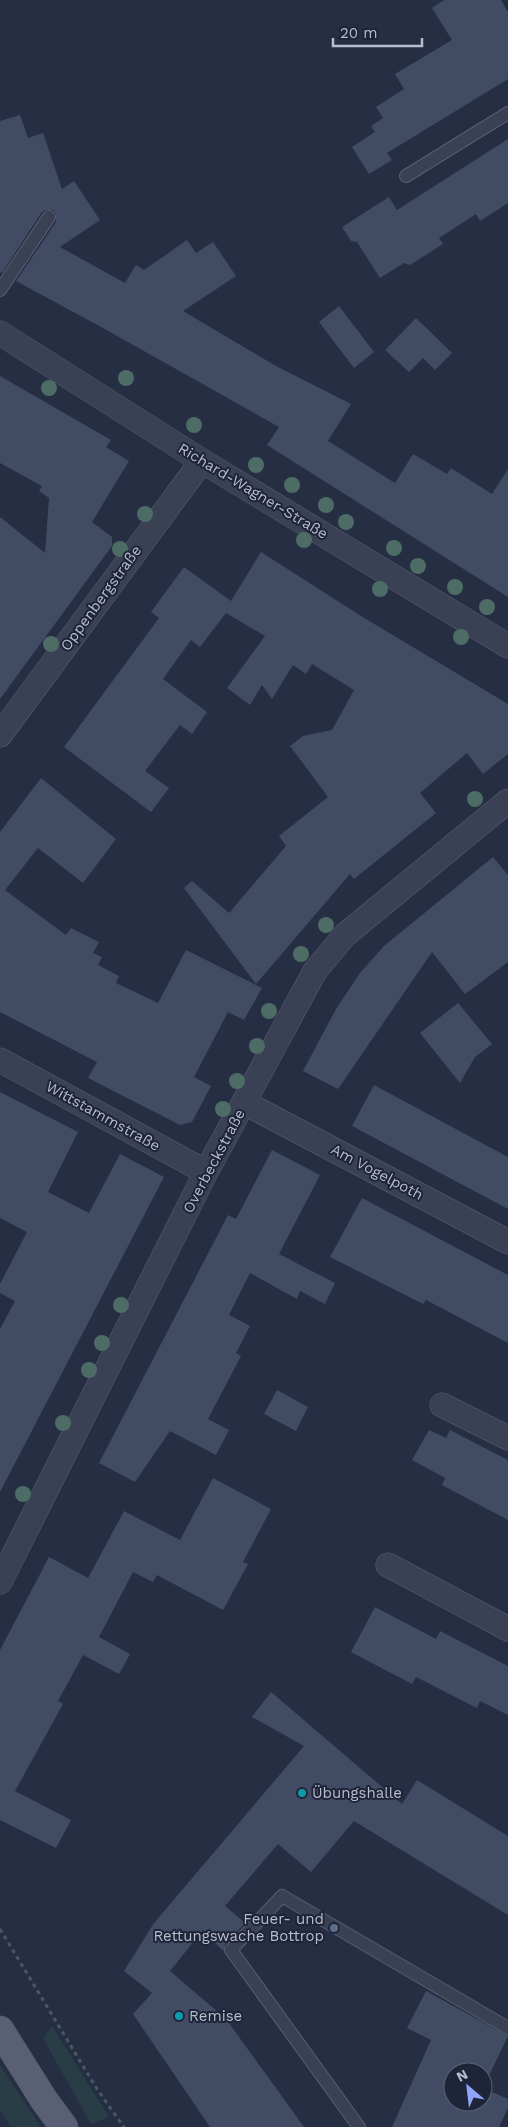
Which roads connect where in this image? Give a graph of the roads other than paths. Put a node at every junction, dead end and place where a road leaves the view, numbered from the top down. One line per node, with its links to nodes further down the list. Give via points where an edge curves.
1 (508, 113): 2 (lane)
2 (406, 176)
3 (49, 217): 4 (lane)
4 (0, 290)
5 (0, 333): 6 (street, Richard-Wagner-Straße)
6 (202, 461): 7 (street, Richard-Wagner-Straße); 8 (street, Oppenbergstraße)
7 (508, 646)
8 (0, 735)
9 (508, 802): 11 (street, Overbeckstraße, via 346,935 314,971)
10 (0, 1060): 12 (street, Wittstammstraße)
11 (245, 1103): 12 (street, Overbeckstraße); 13 (street, Am Vogelpoth)
12 (206, 1172): 17 (street, Overbeckstraße)
13 (508, 1242)
14 (442, 1405): 15 (street)
15 (508, 1438)
16 (388, 1566): 18 (street)
17 (0, 1582)
18 (508, 1630)
19 (508, 2028): 22 (lane, via 282,1896 231,1950)
20 (0, 2030): 21 (main road)
21 (64, 2127)
22 (359, 2127)

